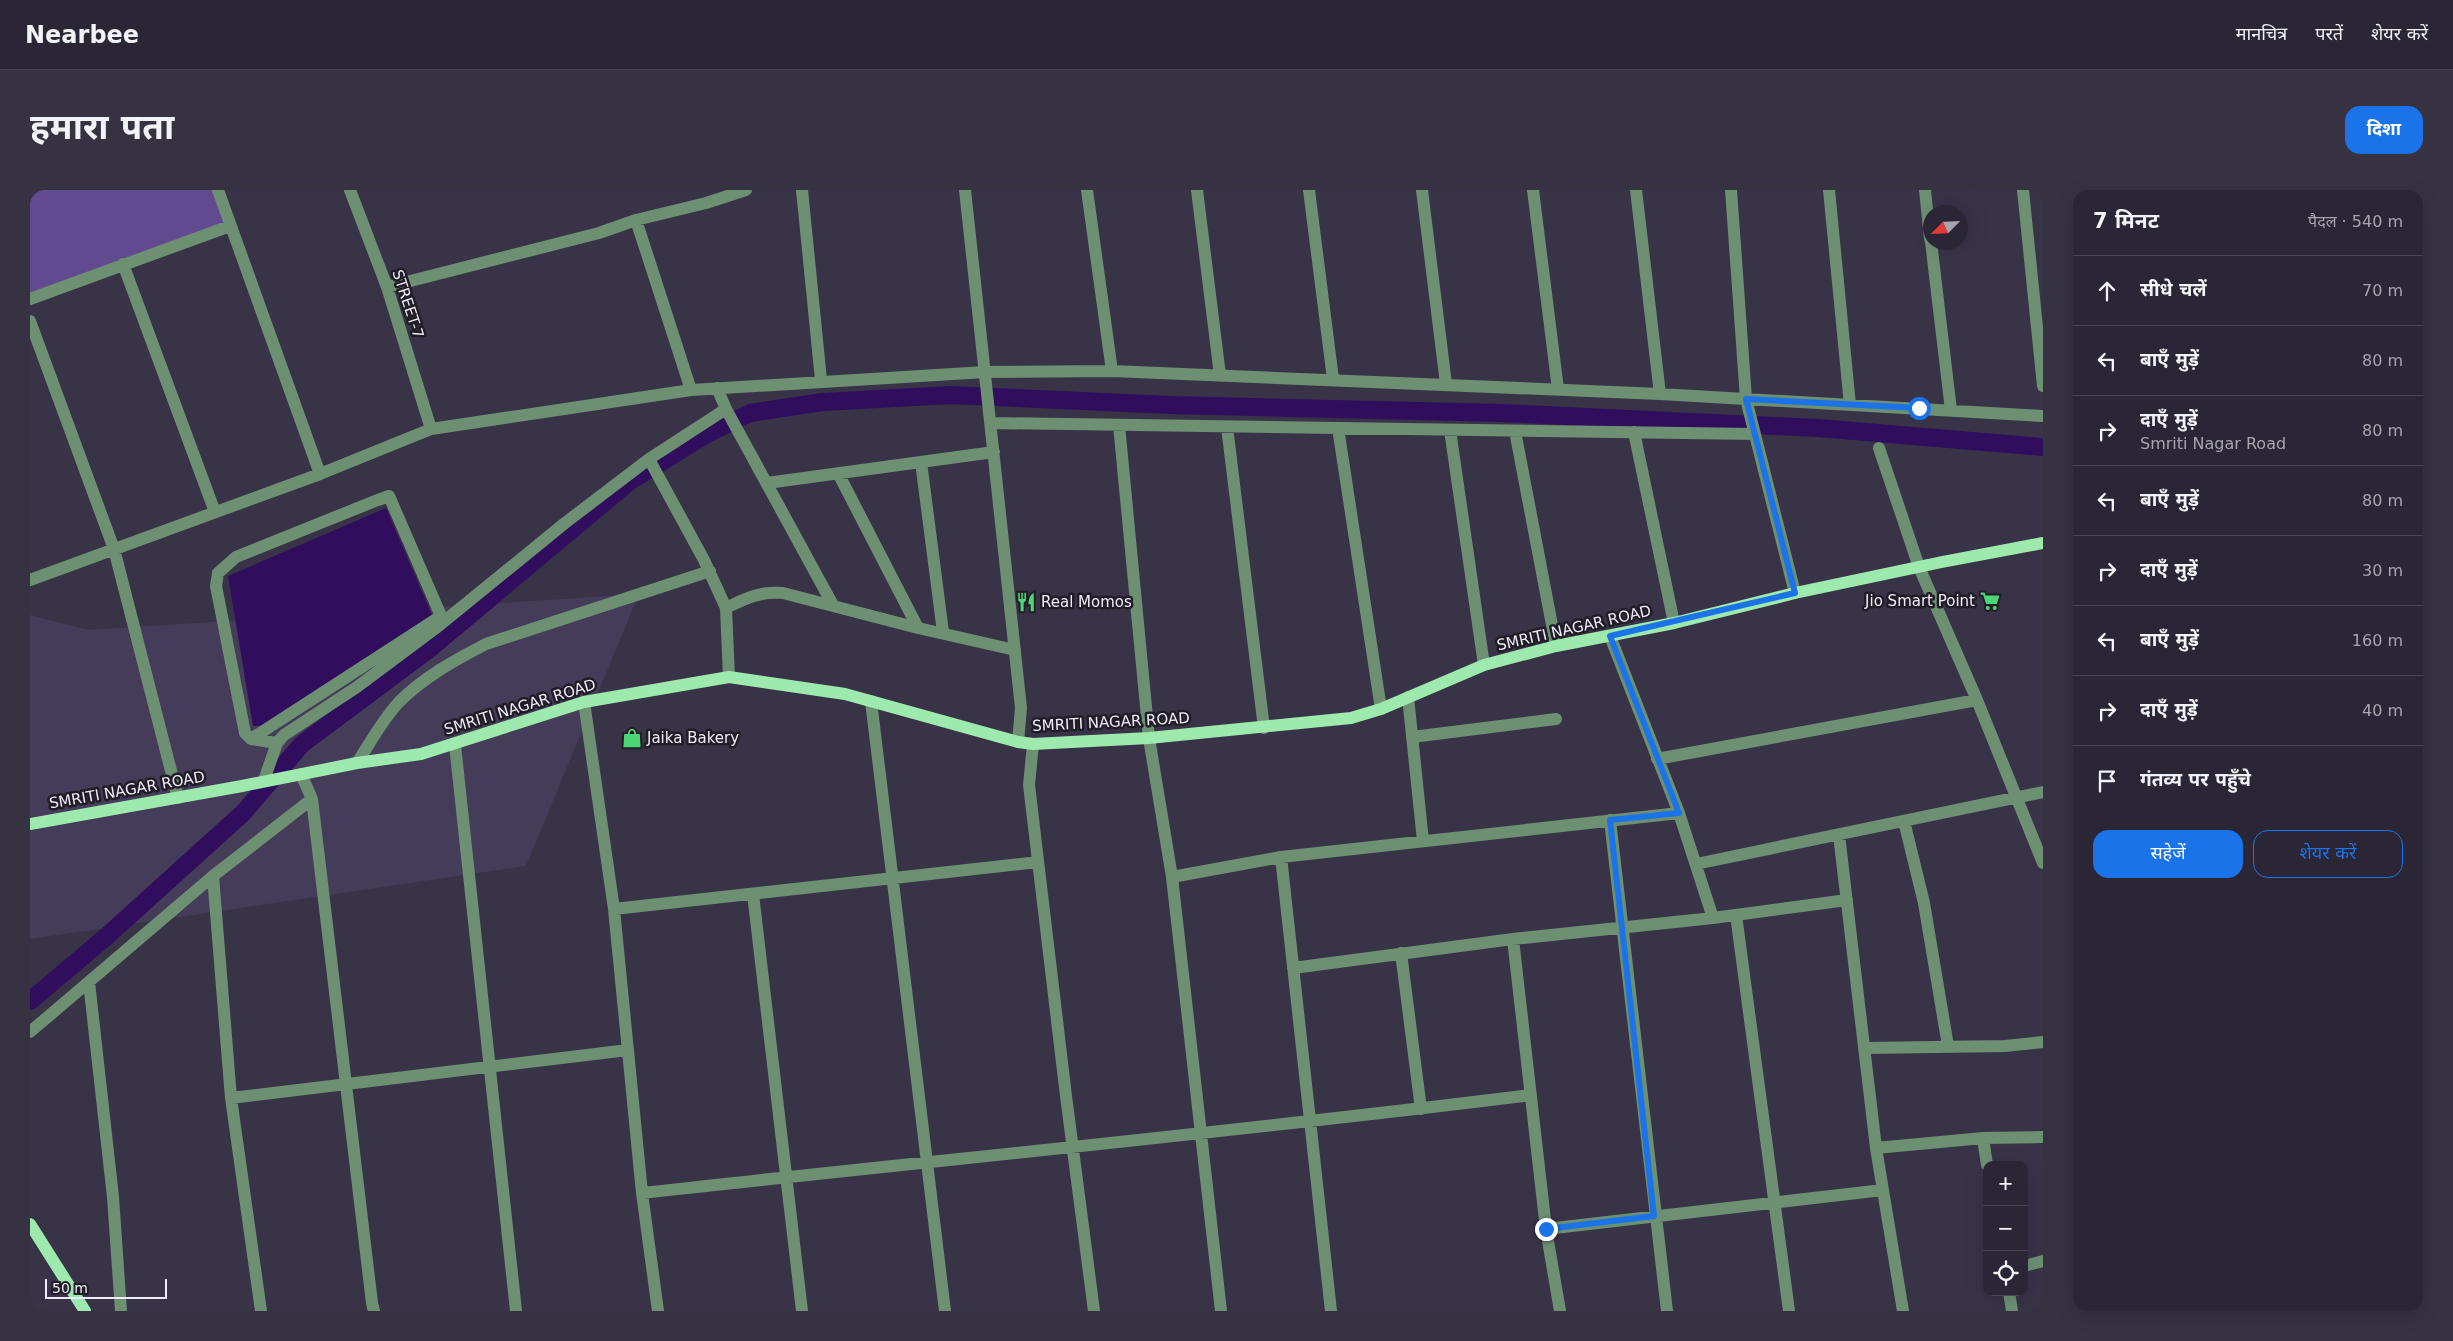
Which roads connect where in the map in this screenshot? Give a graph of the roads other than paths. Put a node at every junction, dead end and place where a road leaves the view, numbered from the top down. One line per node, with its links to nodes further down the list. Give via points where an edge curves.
1 (218, 190): 18 (street)
2 (350, 190): 21 (street, STREET-7)
3 (746, 190): 17 (street)
4 (802, 190): 28 (street)
5 (965, 190): 25 (street)
6 (1087, 190): 24 (street)
7 (1197, 190): 26 (street)
8 (1308, 190): 27 (street)
9 (1422, 190): 29 (street)
10 (1533, 190): 32 (street)
11 (1636, 190): 34 (street)
12 (1731, 190): 35 (street)
13 (1829, 190): 36 (street)
14 (1925, 190): 16 (street)
15 (2023, 190): 30 (street)
16 (1927, 205)
17 (636, 220): 21 (street, via 599,233); 33 (street)
18 (230, 226): 20 (street); 54 (street)
19 (1932, 250): 38 (street)
20 (123, 264): 22 (street); 56 (street)
21 (387, 287): 44 (street, STREET-7)
22 (30, 299)
23 (30, 321): 59 (street)
24 (1112, 371): 25 (street); 26 (street)
25 (985, 372): 28 (street); 40 (street)
26 (1220, 374): 27 (street)
27 (1333, 379): 29 (street)
28 (821, 380): 31 (street)
29 (1446, 384): 32 (street)
30 (2043, 386)
31 (717, 388): 33 (street); 37 (street)
32 (1558, 389): 34 (street)
33 (690, 390): 44 (street)
34 (1660, 394): 35 (street)
35 (1746, 399): 36 (street); 48 (street)
36 (1850, 405): 38 (street)
37 (726, 409): 51 (street); 55 (street)
38 (1951, 410): 39 (street)
39 (2043, 416)
40 (991, 423): 41 (street); 50 (street)
41 (1119, 425): 42 (street); 83 (street)
42 (1226, 426): 43 (street); 81 (street)
43 (1338, 428): 45 (street); 79 (street)
44 (431, 429): 54 (street)
45 (1450, 430): 46 (street); 73 (street)
46 (1515, 430): 47 (street); 71 (street)
47 (1634, 432): 48 (street); 67 (street)
48 (1755, 434): 63 (street)
49 (1879, 448): 60 (street)
50 (994, 452): 52 (street); 72 (street)
51 (648, 459): 61 (street); 66 (street)
52 (921, 462): 53 (street); 69 (street)
53 (838, 473): 55 (street); 68 (street)
54 (320, 474): 56 (street)
55 (767, 483): 64 (street)
56 (215, 512): 59 (street)
57 (403, 514): 66 (street)
58 (2043, 543): 60 (main road, SMRITI NAGAR ROAD)
59 (114, 549): 62 (street); 94 (street)
60 (1919, 567): 63 (main road, SMRITI NAGAR ROAD); 76 (street)
61 (710, 571): 65 (street); 90 (street, via 486,644 455,660 424,680 398,703)
62 (30, 580)
63 (1795, 593): 67 (main road, SMRITI NAGAR ROAD)
64 (833, 605): 65 (street, via 766,592); 68 (street)
65 (726, 608): 74 (street)
66 (447, 619): 86 (street)
67 (1674, 623): 70 (main road, SMRITI NAGAR ROAD)
68 (918, 628): 69 (street)
69 (943, 632): 72 (street)
70 (1610, 636): 71 (main road, SMRITI NAGAR ROAD); 89 (street)
71 (1556, 646): 73 (main road, SMRITI NAGAR ROAD)
72 (1015, 650): 85 (street, via 1021,708)
73 (1484, 665): 75 (main road, SMRITI NAGAR ROAD)
74 (729, 677): 77 (main road, SMRITI NAGAR ROAD, via 845,694); 78 (main road, SMRITI NAGAR ROAD)
75 (1408, 697): 79 (main road, SMRITI NAGAR ROAD); 82 (street)
76 (1977, 700): 89 (street); 96 (street)
77 (871, 701): 85 (main road, SMRITI NAGAR ROAD); 109 (street)
78 (584, 702): 88 (main road, SMRITI NAGAR ROAD); 112 (street)
79 (1381, 709): 81 (main road, SMRITI NAGAR ROAD, via 1351,718)
80 (1556, 719): 82 (street)
81 (1264, 728): 83 (main road, SMRITI NAGAR ROAD)
82 (1412, 737): 102 (street)
83 (1148, 738): 87 (main road, SMRITI NAGAR ROAD); 108 (street)
84 (251, 739): 84 (street, via 241,722 216,586 218,573 236,557 389,496 440,616); 86 (street)
85 (1018, 742): 87 (main road, SMRITI NAGAR ROAD)
86 (277, 743): 92 (street)
87 (1033, 744): 104 (street, via 1029,785)
88 (455, 745): 90 (main road, SMRITI NAGAR ROAD, via 421,754); 125 (street)
89 (1657, 759): 97 (street)
90 (357, 763): 91 (main road, SMRITI NAGAR ROAD)
91 (301, 774): 92 (main road, SMRITI NAGAR ROAD); 95 (street)
92 (264, 780): 94 (main road, SMRITI NAGAR ROAD)
93 (2043, 792): 96 (street)
94 (178, 798): 100 (main road, SMRITI NAGAR ROAD)
95 (312, 799): 107 (street); 126 (street)
96 (2016, 799): 99 (street); 105 (street)
97 (1679, 813): 98 (street); 106 (street)
98 (1610, 820): 102 (street); 115 (street)
99 (1904, 821): 101 (street); 122 (street, via 1924,903)
100 (30, 824)
101 (1839, 835): 106 (street); 111 (street)
102 (1424, 841): 103 (street)
103 (1281, 857): 108 (street); 118 (street)
104 (1038, 862): 109 (street); 134 (street)
105 (2043, 862)
106 (1696, 864): 114 (street)
107 (213, 876): 119 (street); 128 (street)
108 (1172, 876): 131 (street)
109 (893, 878): 110 (street); 137 (street)
110 (752, 894): 112 (street); 138 (street)
111 (1847, 900): 113 (street); 123 (street)
112 (614, 909): 124 (street)
113 (1736, 915): 114 (street); 141 (street)
114 (1713, 918): 115 (street)
115 (1623, 927): 116 (street); 142 (street)
116 (1513, 939): 117 (street); 127 (street)
117 (1401, 954): 118 (street); 129 (street)
118 (1293, 968): 130 (street)
119 (89, 982): 120 (street); 149 (street, via 113,1197)
120 (30, 1032)
121 (2043, 1042): 122 (street)
122 (1948, 1046): 123 (street)
123 (1864, 1048): 135 (street)
124 (628, 1050): 125 (street); 140 (street)
125 (489, 1067): 126 (street); 152 (street)
126 (344, 1084): 128 (street); 151 (street)
127 (1531, 1095): 129 (street); 144 (street)
128 (230, 1098): 150 (street)
129 (1421, 1109): 130 (street)
130 (1310, 1122): 131 (street); 158 (street)
131 (1200, 1135): 134 (street); 157 (street)
132 (2043, 1137): 133 (street)
133 (1982, 1138): 135 (street); 136 (street)
134 (1072, 1146): 137 (street); 156 (street)
135 (1876, 1148): 139 (street)
136 (1986, 1161)
137 (928, 1162): 138 (street); 155 (street)
138 (785, 1177): 140 (street); 154 (street)
139 (1883, 1190): 141 (street); 162 (street)
140 (642, 1193): 153 (street)
141 (1774, 1203): 142 (street); 161 (street)
142 (1654, 1216): 144 (street); 160 (street)
143 (30, 1224): 148 (main road)
144 (1546, 1229): 159 (street)
145 (2043, 1261): 146 (street)
146 (2028, 1265)
147 (2010, 1296): 163 (street)
148 (85, 1311)
149 (121, 1311)
150 (261, 1311)
151 (374, 1311)
152 (516, 1311)
153 (658, 1311)
154 (802, 1311)
155 (945, 1311)
156 (1094, 1311)
157 (1221, 1311)
158 (1331, 1311)
159 (1560, 1311)
160 (1667, 1311)
161 (1789, 1311)
162 (1903, 1311)
163 (2012, 1311)

